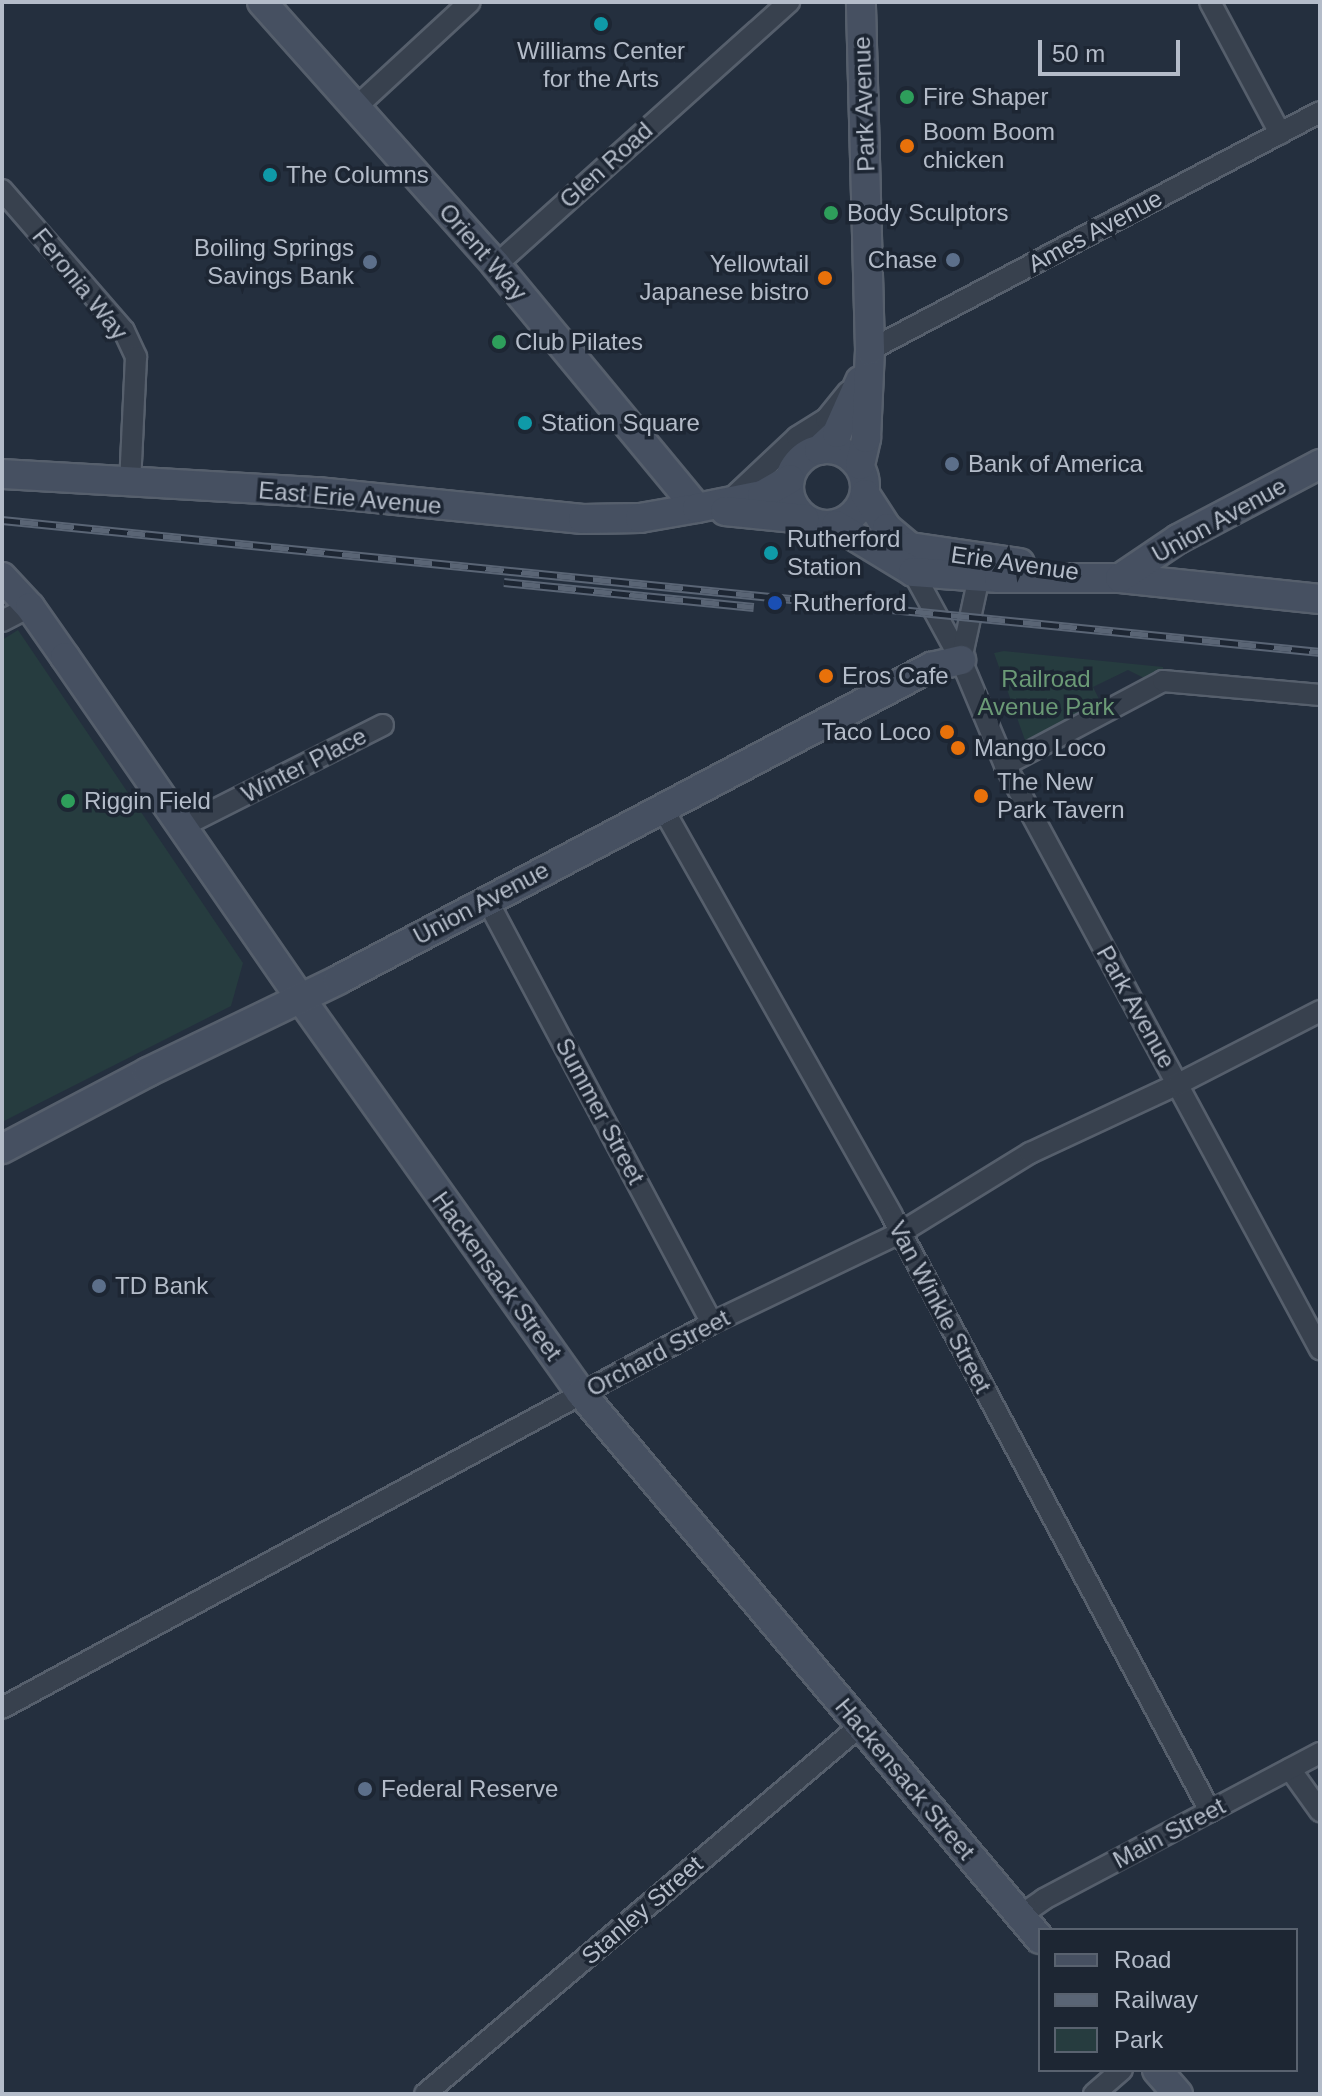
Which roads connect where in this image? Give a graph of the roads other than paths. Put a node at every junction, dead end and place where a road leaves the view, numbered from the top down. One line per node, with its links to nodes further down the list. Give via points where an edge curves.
1 (262, 2): 6 (main road, Orient Way)
2 (470, 2): 6 (street)
3 (789, 2): 10 (street, Glen Road)
4 (861, 2): 11 (main road, Park Avenue)
5 (1210, 2): 8 (street)
6 (355, 108): 10 (main road, Orient Way)
7 (1320, 112): 8 (street, Ames Avenue)
8 (1280, 133): 11 (street, Ames Avenue)
9 (2, 190): 17 (street, Feronia Way, via 124,331 136,357)
10 (496, 265): 20 (main road, Orient Way)
11 (866, 362): 12 (main road, Park Avenue, via 842,423); 14 (main road, Park Avenue, via 866,438); 19 (street, via 826,419 797,437)
12 (819, 450): 14 (main road, via 839,451); 16 (main road, via 803,457)
13 (1320, 464): 26 (main road, Union Avenue, via 1178,539)
14 (860, 465): 18 (main road)
15 (2, 474): 17 (main road, East Erie Avenue)
16 (790, 479): 19 (main road, East Erie Avenue, via 762,495); 21 (main road, via 791,501)
17 (130, 483): 20 (main road, East Erie Avenue, via 317,492 583,519 640,518)
18 (865, 494): 22 (main road, via 857,511); 23 (main road)
19 (728, 502): 20 (main road, East Erie Avenue)
20 (697, 508): 21 (main road, East Erie Avenue)
21 (805, 519): 22 (main road)
22 (836, 525): 23 (main road)
23 (911, 559): 25 (main road); 26 (main road, Erie Avenue); 30 (street, Park Avenue)
24 (2, 577): 28 (main road, Hackensack Street)
25 (979, 577): 26 (main road); 30 (street)
26 (1120, 578): 27 (main road)
27 (1320, 599)
28 (30, 607): 29 (street); 35 (main road, Hackensack Street)
29 (2, 621)
30 (961, 660): 33 (street, Park Avenue); 34 (main road, Union Avenue, via 931,667)
31 (1320, 695): 33 (street, via 1163,681)
32 (383, 725): 35 (street, Winter Place)
33 (1005, 765): 39 (street, Park Avenue)
34 (662, 807): 36 (main road, Union Avenue); 41 (street, Van Winkle Street)
35 (183, 826): 37 (main road, Hackensack Street)
36 (487, 900): 37 (main road, Union Avenue); 42 (street, Summer Street)
37 (301, 999): 40 (main road, Union Avenue); 44 (main road, Hackensack Street)
38 (1320, 1011): 39 (street, Orchard Street)
39 (1178, 1084): 41 (street, Orchard Street, via 1030,1153); 43 (street, Park Avenue)
40 (2, 1149)
41 (900, 1233): 42 (street, Orchard Street); 49 (street, Van Winkle Street)
42 (712, 1323): 44 (street, Orchard Street)
43 (1320, 1349)
44 (581, 1393): 45 (street, Orchard Street); 46 (main road, Hackensack Street)
45 (2, 1708)
46 (860, 1726): 51 (main road, Hackensack Street); 55 (street, Stanley Street)
47 (1320, 1753): 48 (street, Main Street)
48 (1290, 1769): 49 (street, Main Street); 50 (street)
49 (1210, 1811): 51 (street, Main Street)
50 (1320, 1811)
51 (1020, 1916): 52 (main road, Hackensack Street)
52 (1038, 1937)
53 (1120, 2072): 56 (street)
54 (1159, 2072): 57 (main road)
55 (425, 2094)
56 (1094, 2094)
57 (1178, 2094)

